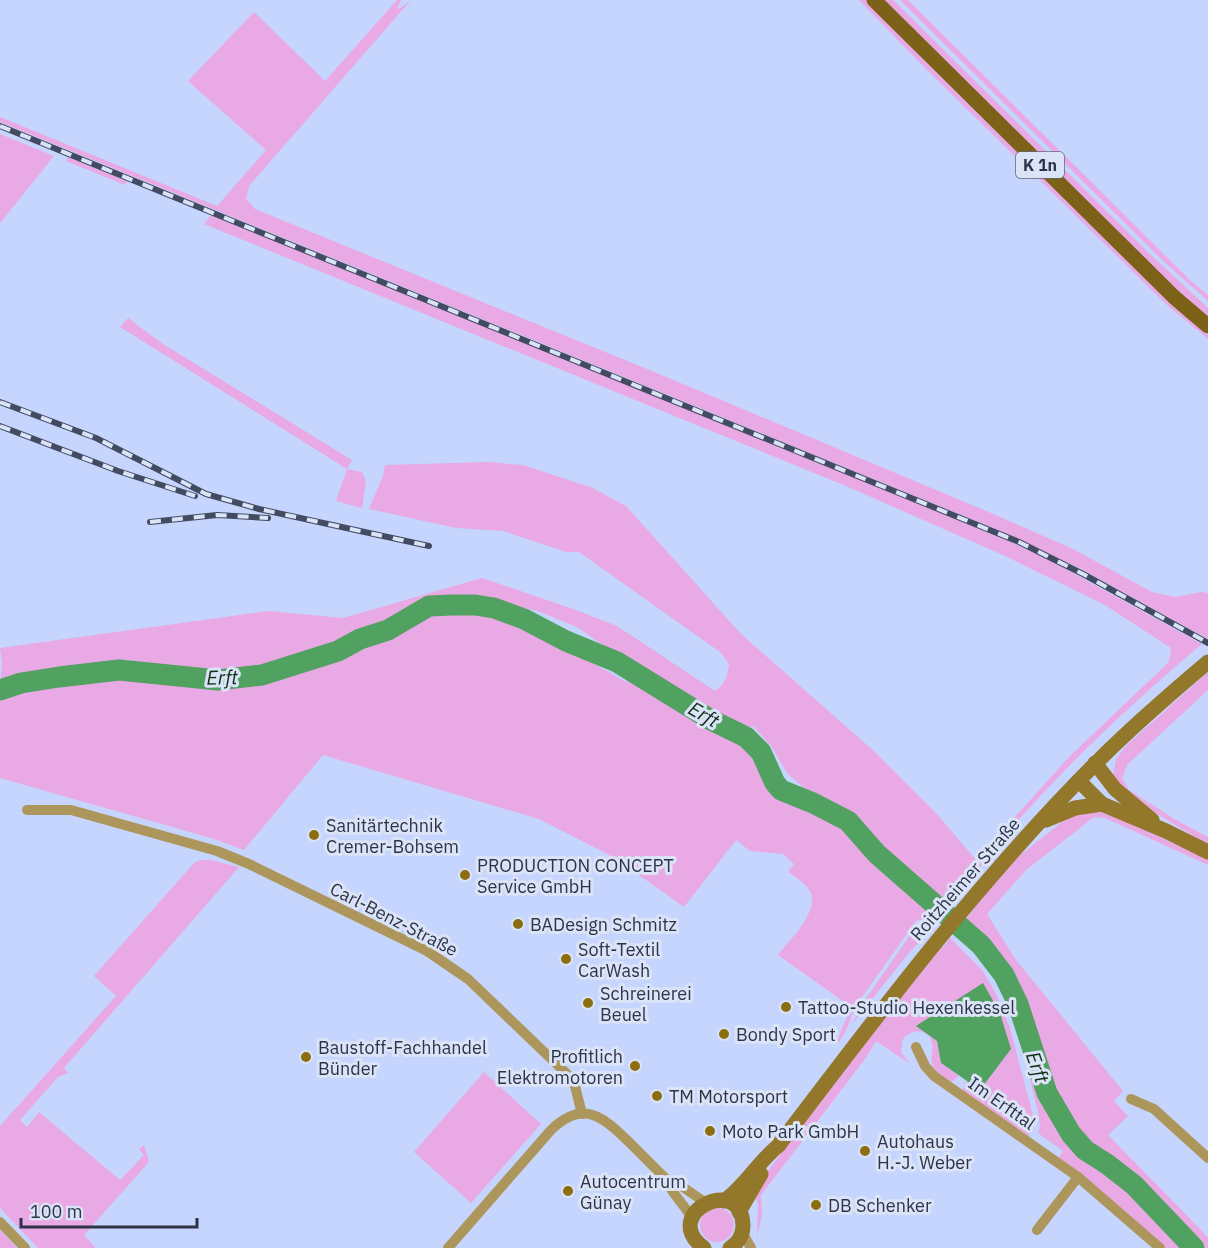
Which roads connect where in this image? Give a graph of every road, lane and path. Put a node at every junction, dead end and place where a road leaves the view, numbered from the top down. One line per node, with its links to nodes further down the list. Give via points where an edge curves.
1 (874, 0): 2 (main road, K 1n)
2 (1208, 326)
3 (1208, 662): 4 (street, Roitzheimer Straße)
4 (1095, 763): 5 (street, Roitzheimer Straße); 9 (street, via 1115,789)
5 (1079, 781): 6 (street); 8 (street, Roitzheimer Straße)
6 (1102, 804): 8 (street, via 1075,808); 9 (street)
7 (27, 810): 13 (street, Carl-Benz-Straße, via 71,810 217,851 435,955 476,986 567,1074 575,1086)
8 (1040, 822): 14 (street, Roitzheimer Straße, via 936,942)
9 (1166, 831): 10 (street)
10 (1208, 852)
11 (916, 1047): 16 (street, Im Erfttal, via 934,1076)
12 (1131, 1099): 15 (street, via 1154,1109)
13 (582, 1114): 17 (street, via 606,1120); 27 (street, via 571,1116 551,1130)
14 (778, 1146): 18 (street, Roitzheimer Straße); 20 (street, Roitzheimer Straße)
15 (1208, 1158)
16 (1078, 1177): 23 (street); 30 (street, Im Erfttal)
17 (666, 1179): 19 (street); 21 (street)
18 (724, 1201): 19 (street); 20 (street)
19 (706, 1203): 21 (street)
20 (739, 1212): 24 (street)
21 (692, 1219): 25 (street)
22 (0, 1222): 26 (street)
23 (1037, 1230)
24 (742, 1232): 28 (street); 29 (street)
25 (697, 1244)
26 (25, 1248)
27 (448, 1248)
28 (730, 1248)
29 (751, 1248)
30 (1160, 1248)

